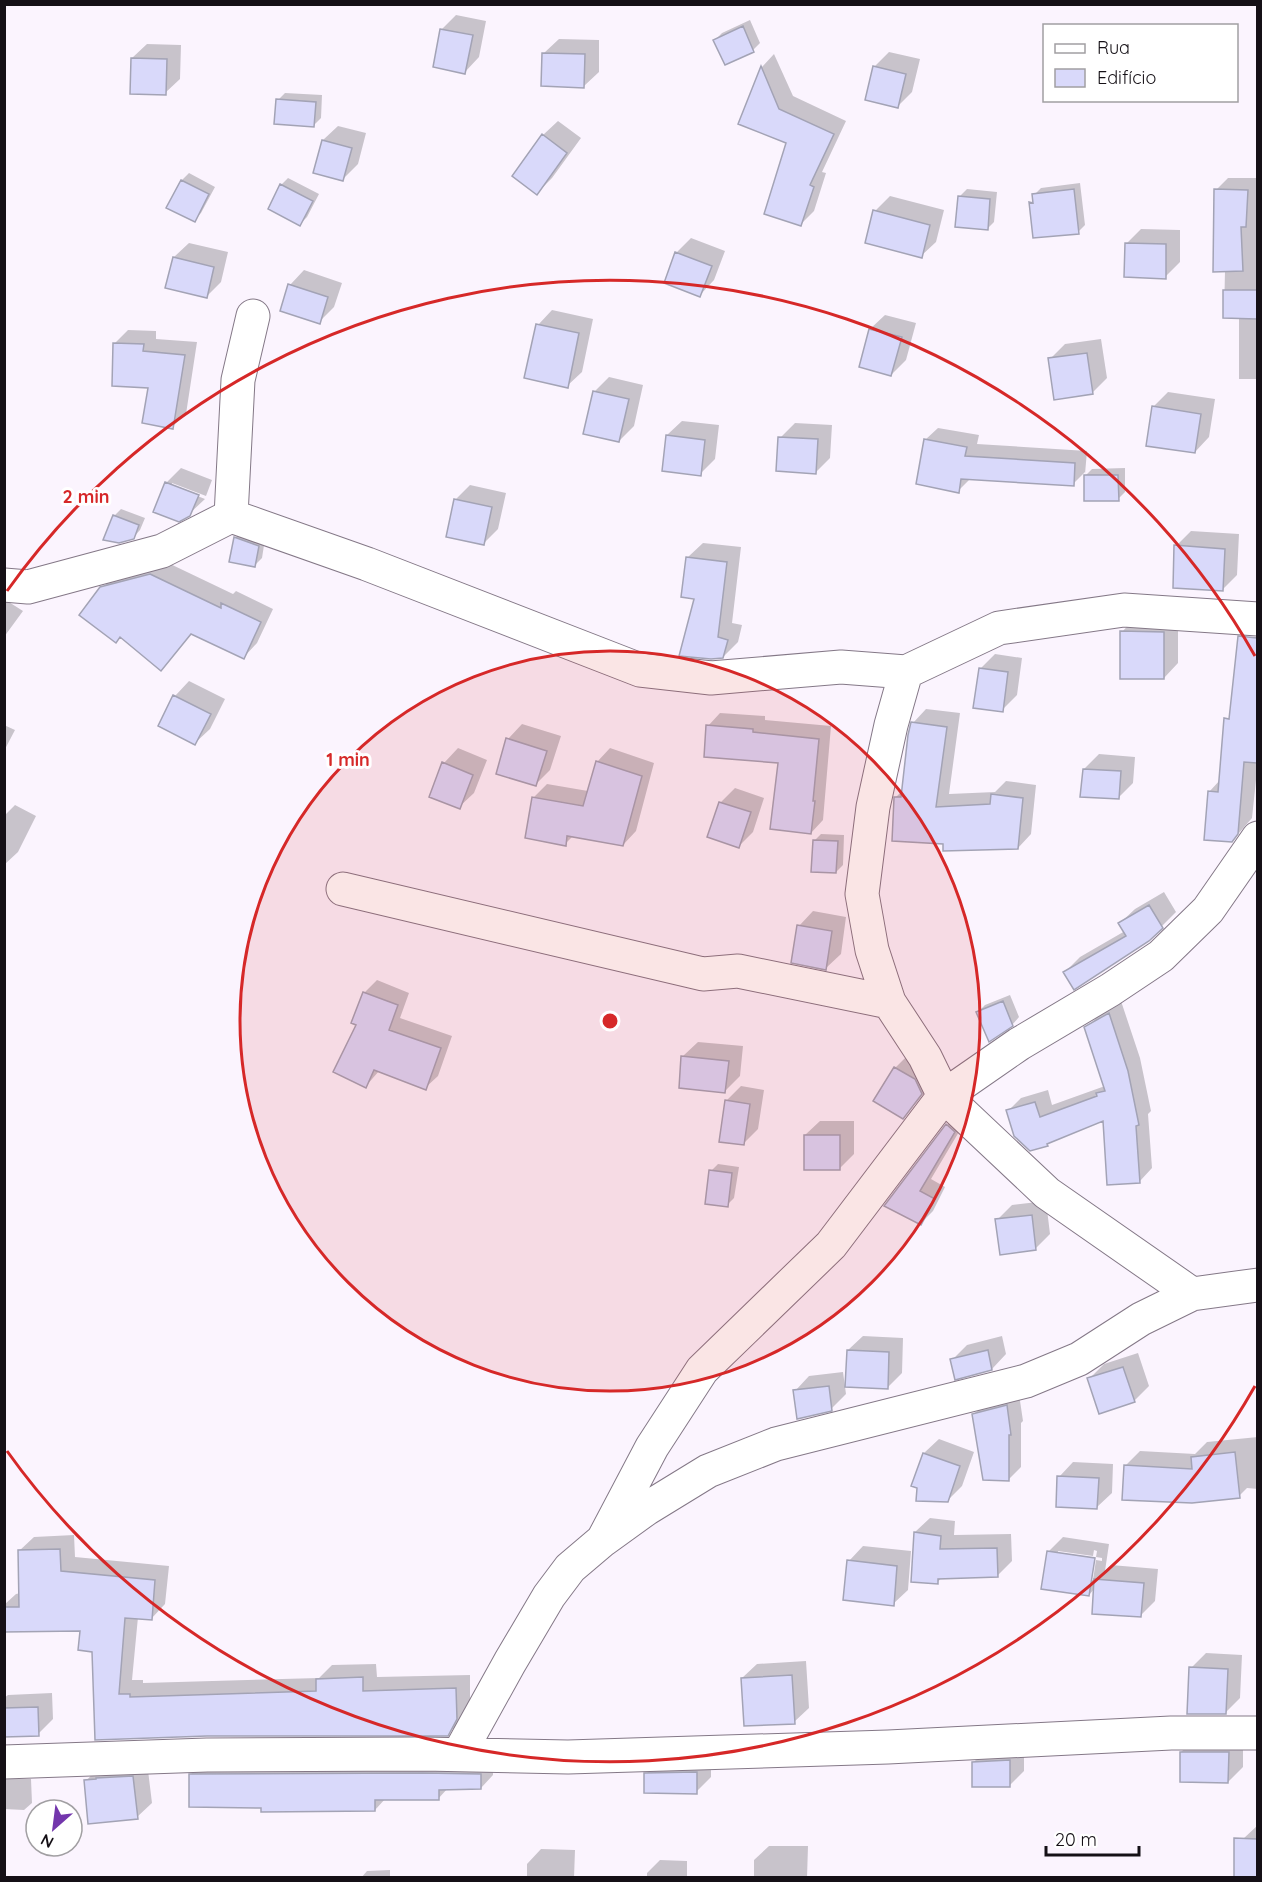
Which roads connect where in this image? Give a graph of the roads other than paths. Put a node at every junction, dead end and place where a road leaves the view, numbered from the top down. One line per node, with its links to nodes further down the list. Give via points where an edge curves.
1 (253, 316): 2 (street, via 238,380)
2 (231, 516): 3 (street, via 162,551 28,587); 5 (street, via 367,564 640,670 711,678 841,667)
3 (4, 585)
4 (1257, 619): 5 (street, via 1124,610 999,628)
5 (906, 672): 8 (street, via 873,807 862,894 872,950)
6 (1256, 843): 9 (street, via 1208,910 1161,956)
7 (343, 889): 8 (street, via 703,974 738,971)
8 (889, 1002): 9 (street, via 925,1057)
9 (944, 1096): 11 (street, via 1047,1193); 12 (street, via 831,1245 702,1370 652,1447)
10 (1257, 1285): 11 (street)
11 (1192, 1294): 12 (street, via 1140,1319 1079,1359 1026,1381 776,1444 708,1471)
12 (603, 1540): 14 (street, via 570,1568 549,1596)
13 (1253, 1727): 14 (street, via 900,1746 568,1757)
14 (459, 1754): 15 (street, via 207,1755)
15 (4, 1762)

